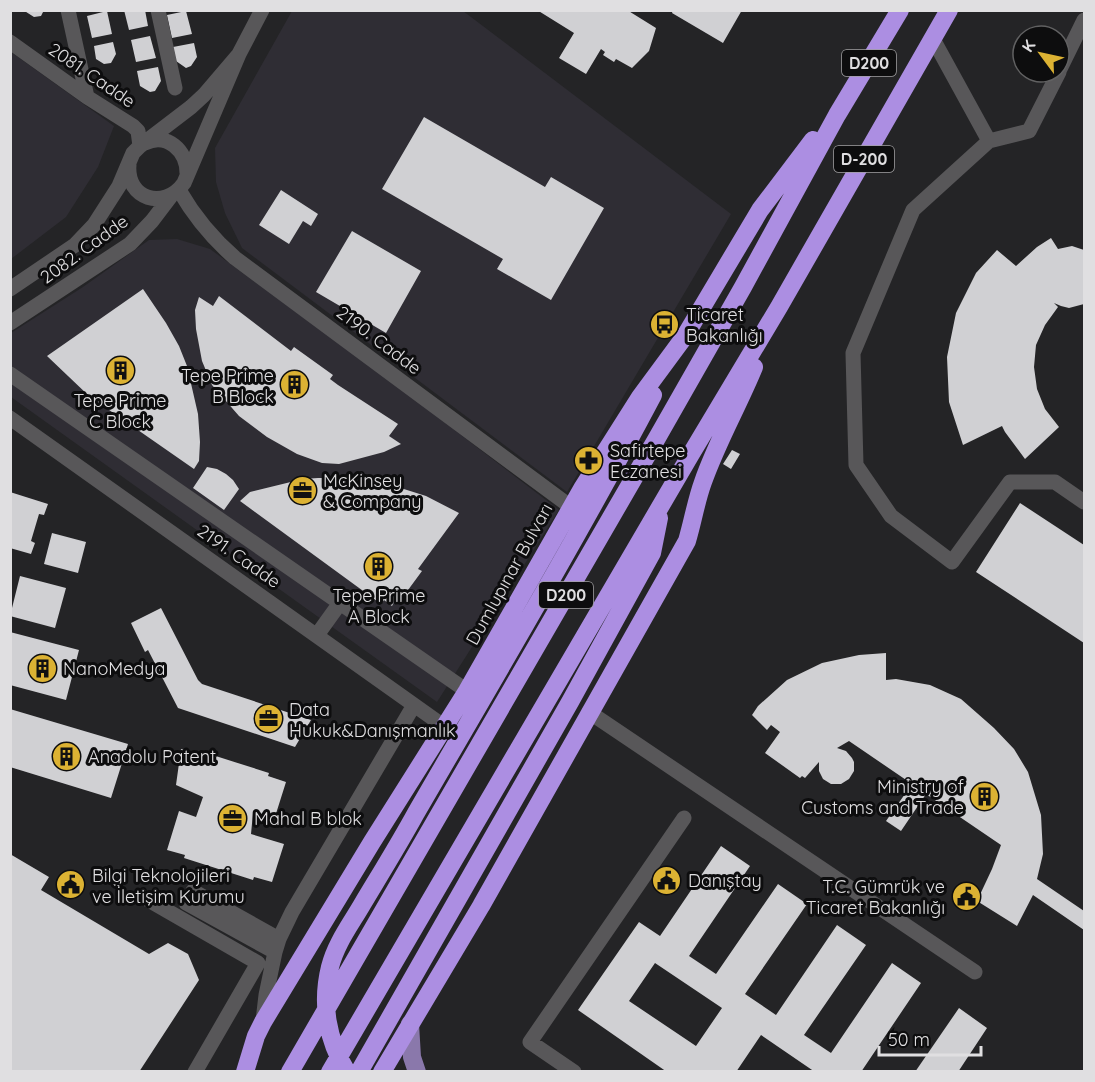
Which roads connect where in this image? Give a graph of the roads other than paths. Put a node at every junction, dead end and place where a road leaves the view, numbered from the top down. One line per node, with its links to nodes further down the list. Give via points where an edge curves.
1 (68, 10): 13 (street)
2 (158, 10): 12 (street)
3 (262, 10): 10 (street, 2082. Cadde)
4 (900, 10): 14 (highway, Dumlupınar Bulvarı / D200)
5 (949, 10): 7 (highway, D-200)
6 (1084, 20): 9 (street)
7 (933, 39): 15 (street); 21 (highway, D-200)
8 (10, 42): 13 (street, 2081. Cadde)
9 (1071, 47)
10 (238, 54): 16 (street, 2082. Cadde, via 191,108); 18 (street, 2082. Cadde)
11 (1053, 84): 15 (street, via 1029,131)
12 (175, 88)
13 (87, 97): 16 (street, 2081. Cadde, via 133,126 138,131)
14 (837, 115): 23 (highway, Dumlupınar Bulvarı, via 760,210); 44 (highway, Dumlupınar Bulvarı / D200, via 663,428)
15 (989, 141): 27 (street, via 913,210 853,352 856,465 891,516 952,562 1010,482 1055,482)
16 (140, 146): 17 (street, 2082. Cadde); 18 (street, via 159,140 178,147)
17 (129, 162): 19 (street, 2082. Cadde, via 131,182 144,196 162,199); 20 (street, 2082. Cadde, via 94,225 75,245)
18 (187, 174): 19 (street, 2082. Cadde)
19 (175, 193): 22 (street, 2082. Cadde, via 129,244); 28 (street, 2190. Cadde, via 235,258)
20 (10, 289)
21 (779, 307): 26 (highway, D200); 33 (highway, via 709,466 687,541)
22 (10, 323)
23 (685, 336): 28 (highway, Dumlupınar Bulvarı, via 635,405); 46 (highway, via 618,462 337,947 326,987 326,1014 332,1041)
24 (10, 374): 29 (street)
25 (10, 418): 30 (street, 2191. Cadde)
26 (663, 502): 45 (highway, D200); 47 (highway, via 652,553)
27 (1084, 502)
28 (571, 507): 31 (highway, Dumlupınar Bulvarı)
29 (340, 603): 30 (street); 31 (street)
30 (317, 635): 32 (street, 2191. Cadde)
31 (467, 692): 34 (highway, Dumlupınar Bulvarı)
32 (414, 705): 34 (street, 2191. Cadde); 38 (street, via 292,912)
33 (589, 712): 39 (street); 41 (highway)
34 (445, 727): 40 (highway, Dumlupınar Bulvarı)
35 (684, 818): 50 (street, via 530,1042)
36 (190, 897): 38 (street)
37 (145, 898): 42 (street, via 258,963)
38 (277, 945): 40 (street)
39 (975, 972)
40 (263, 1022): 43 (highway, Dumlupınar Bulvarı)
41 (410, 1024): 48 (highway); 49 (main road, via 410,1045)
42 (195, 1071)
43 (245, 1071)
44 (290, 1071)
45 (330, 1071)
46 (347, 1071)
47 (359, 1071)
48 (382, 1071)
49 (417, 1071)
50 (574, 1071)

